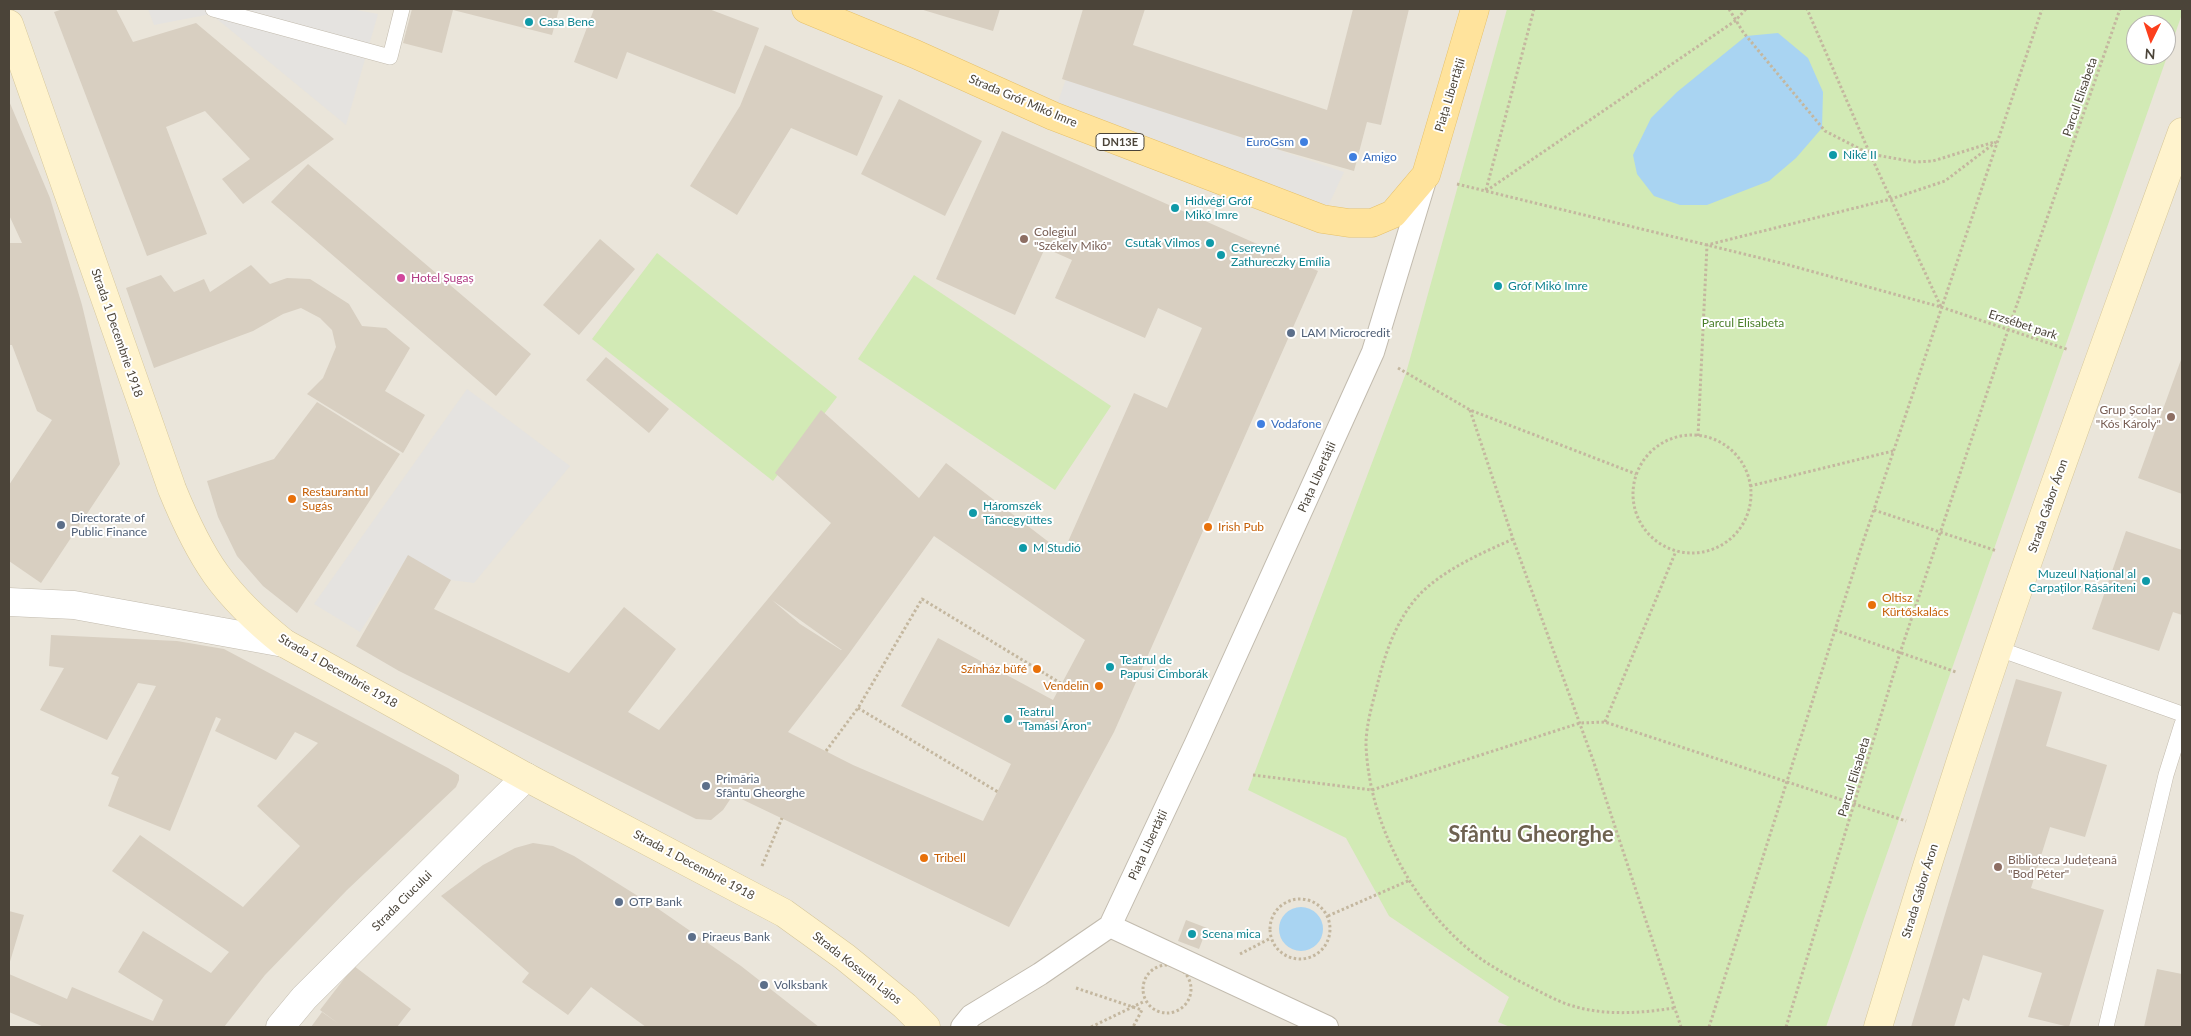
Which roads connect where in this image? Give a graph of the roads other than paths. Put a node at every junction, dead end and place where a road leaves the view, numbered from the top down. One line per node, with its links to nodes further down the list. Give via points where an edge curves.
1 (213, 9): 2 (lane, via 390,57)
2 (402, 9)
3 (1476, 9): 7 (main road, Piața Libertății / DN13E)
4 (818, 11): 7 (main road, Strada Gróf Mikó Imre / DN13E, via 1053,116 1322,219 1372,223 1393,214)
5 (9, 24): 9 (main road, Strada 1 Decembrie 1918, via 156,448 191,535 229,593)
6 (2182, 132): 10 (main road, Strada Gábor Áron)
7 (1426, 175): 15 (street, Piața Libertății / DN13E, via 1373,352)
8 (9, 602): 9 (street, via 74,606)
9 (284, 643): 13 (main road, Strada 1 Decembrie 1918)
10 (1999, 649): 11 (lane); 20 (main road, Strada Gábor Áron, via 1938,831)
11 (2182, 714)
12 (2182, 724): 21 (lane, via 2166,776)
13 (526, 777): 14 (main road, Strada 1 Decembrie 1918); 16 (street, Strada Ciucului, via 304,998)
14 (784, 914): 17 (main road, Strada Kossuth Lajos, via 845,957)
15 (1110, 926): 18 (street, via 971,1016); 19 (street)
16 (280, 1027)
17 (926, 1027)
18 (962, 1027)
19 (1327, 1027)
20 (1878, 1027)
21 (2106, 1027)

